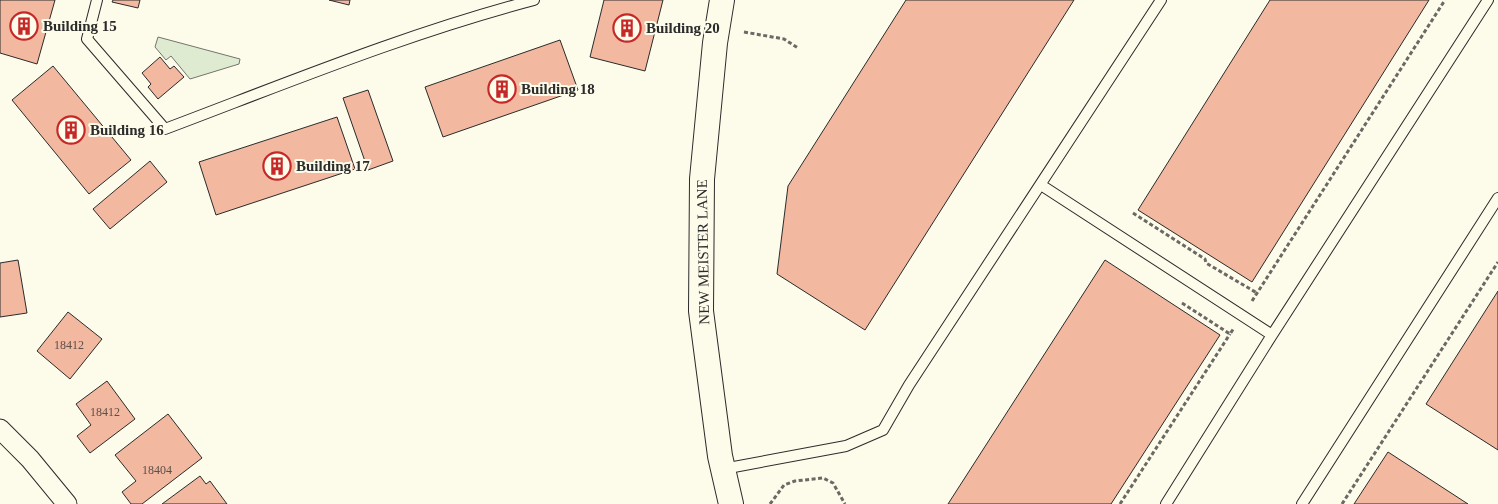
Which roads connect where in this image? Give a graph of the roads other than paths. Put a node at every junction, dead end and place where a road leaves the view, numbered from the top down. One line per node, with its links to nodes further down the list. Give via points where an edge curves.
1 (97, 0): 2 (lane, via 87,39 165,130 341,62 478,15)
2 (534, 0)
3 (722, 0): 10 (street, NEW MEISTER LANE, via 702,179 701,310)
4 (1161, 0): 6 (lane)
5 (1488, 0): 8 (lane)
6 (1041, 185): 8 (lane); 10 (lane, via 883,430 846,446)
7 (1498, 198): 14 (lane)
8 (1272, 335): 13 (lane)
9 (0, 429): 11 (street)
10 (723, 469): 12 (street, NEW MEISTER LANE)
11 (67, 504)
12 (731, 504)
13 (1166, 504)
14 (1302, 504)

